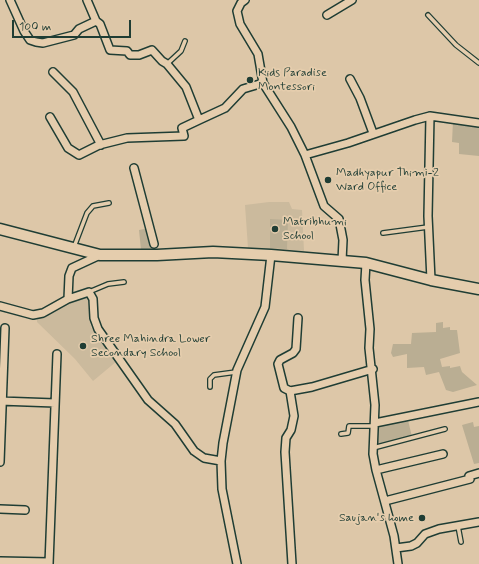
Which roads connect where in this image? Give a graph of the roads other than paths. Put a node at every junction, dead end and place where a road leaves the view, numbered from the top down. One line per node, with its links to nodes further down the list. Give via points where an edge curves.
1 (10, 0): 7 (street, via 24,31 30,40 36,42 44,43 74,35 79,29)
2 (87, 0): 7 (street)
3 (245, 0): 13 (street, via 238,8 237,16 245,35 258,54)
4 (352, 0): 5 (street)
5 (327, 15)
6 (428, 15): 9 (lane, via 456,45)
7 (96, 21): 10 (street, via 100,24 110,50 139,55 152,50)
8 (185, 41): 10 (lane, via 181,51)
9 (479, 63)
10 (167, 64): 16 (street, via 188,91)
11 (53, 72): 19 (street, via 73,92)
12 (350, 79): 18 (street)
13 (263, 83): 16 (street, via 243,89 225,108); 20 (street, via 291,127)
14 (430, 116): 17 (street); 18 (street); 23 (street)
15 (50, 117): 19 (street, via 68,148 75,154 79,155)
16 (199, 120): 19 (street, via 182,128 184,136 180,138 138,137)
17 (479, 123)
18 (373, 133): 20 (street)
19 (101, 145)
20 (305, 155): 31 (street, via 324,206 339,218 343,240)
21 (134, 168): 26 (street)
22 (108, 203): 27 (lane, via 93,206 87,213)
23 (428, 227): 25 (lane); 33 (street)
24 (0, 229): 27 (main road)
25 (383, 232)
26 (154, 244): 29 (lane)
27 (74, 248): 28 (main road)
28 (100, 255): 29 (main road); 37 (street, via 72,268)
29 (157, 255): 30 (main road, via 213,252)
30 (271, 255): 31 (main road); 43 (street, via 265,307)
31 (342, 261): 32 (main road)
32 (366, 264): 33 (main road); 42 (street, via 369,348)
33 (430, 280): 35 (main road)
34 (124, 282): 36 (lane, via 108,284)
35 (479, 289)
36 (89, 292): 37 (street); 54 (street, via 93,299 94,318 98,329 148,400 175,424 194,451 204,458)
37 (68, 299): 38 (street, via 43,313 33,315)
38 (0, 306)
39 (298, 318): 45 (street, via 296,349 278,364 284,388)
40 (5, 328): 46 (street)
41 (57, 354): 48 (street)
42 (373, 369): 45 (street); 49 (street)
43 (236, 372): 44 (lane, via 214,375 210,379); 54 (street)
44 (210, 387)
45 (290, 391): 68 (street, via 294,416 285,445)
46 (1, 401): 48 (street); 55 (street)
47 (479, 402): 49 (street)
48 (55, 403): 66 (street)
49 (375, 425): 51 (lane, via 349,426 348,432); 52 (street)
50 (446, 430): 52 (lane)
51 (341, 434)
52 (373, 448): 56 (street)
53 (443, 454): 56 (street)
54 (221, 461): 67 (street, via 222,489)
55 (0, 462)
56 (376, 470): 58 (street)
57 (479, 473): 58 (street, via 469,476 470,479)
58 (385, 501): 64 (street)
59 (0, 509): 60 (street)
60 (25, 510)
61 (479, 522): 62 (street)
62 (458, 526): 63 (lane); 64 (street, via 426,534 417,543)
63 (461, 542)
64 (396, 548): 69 (street)
65 (0, 561): 66 (street)
66 (49, 563)
67 (237, 564)
68 (292, 564)
69 (398, 564)

